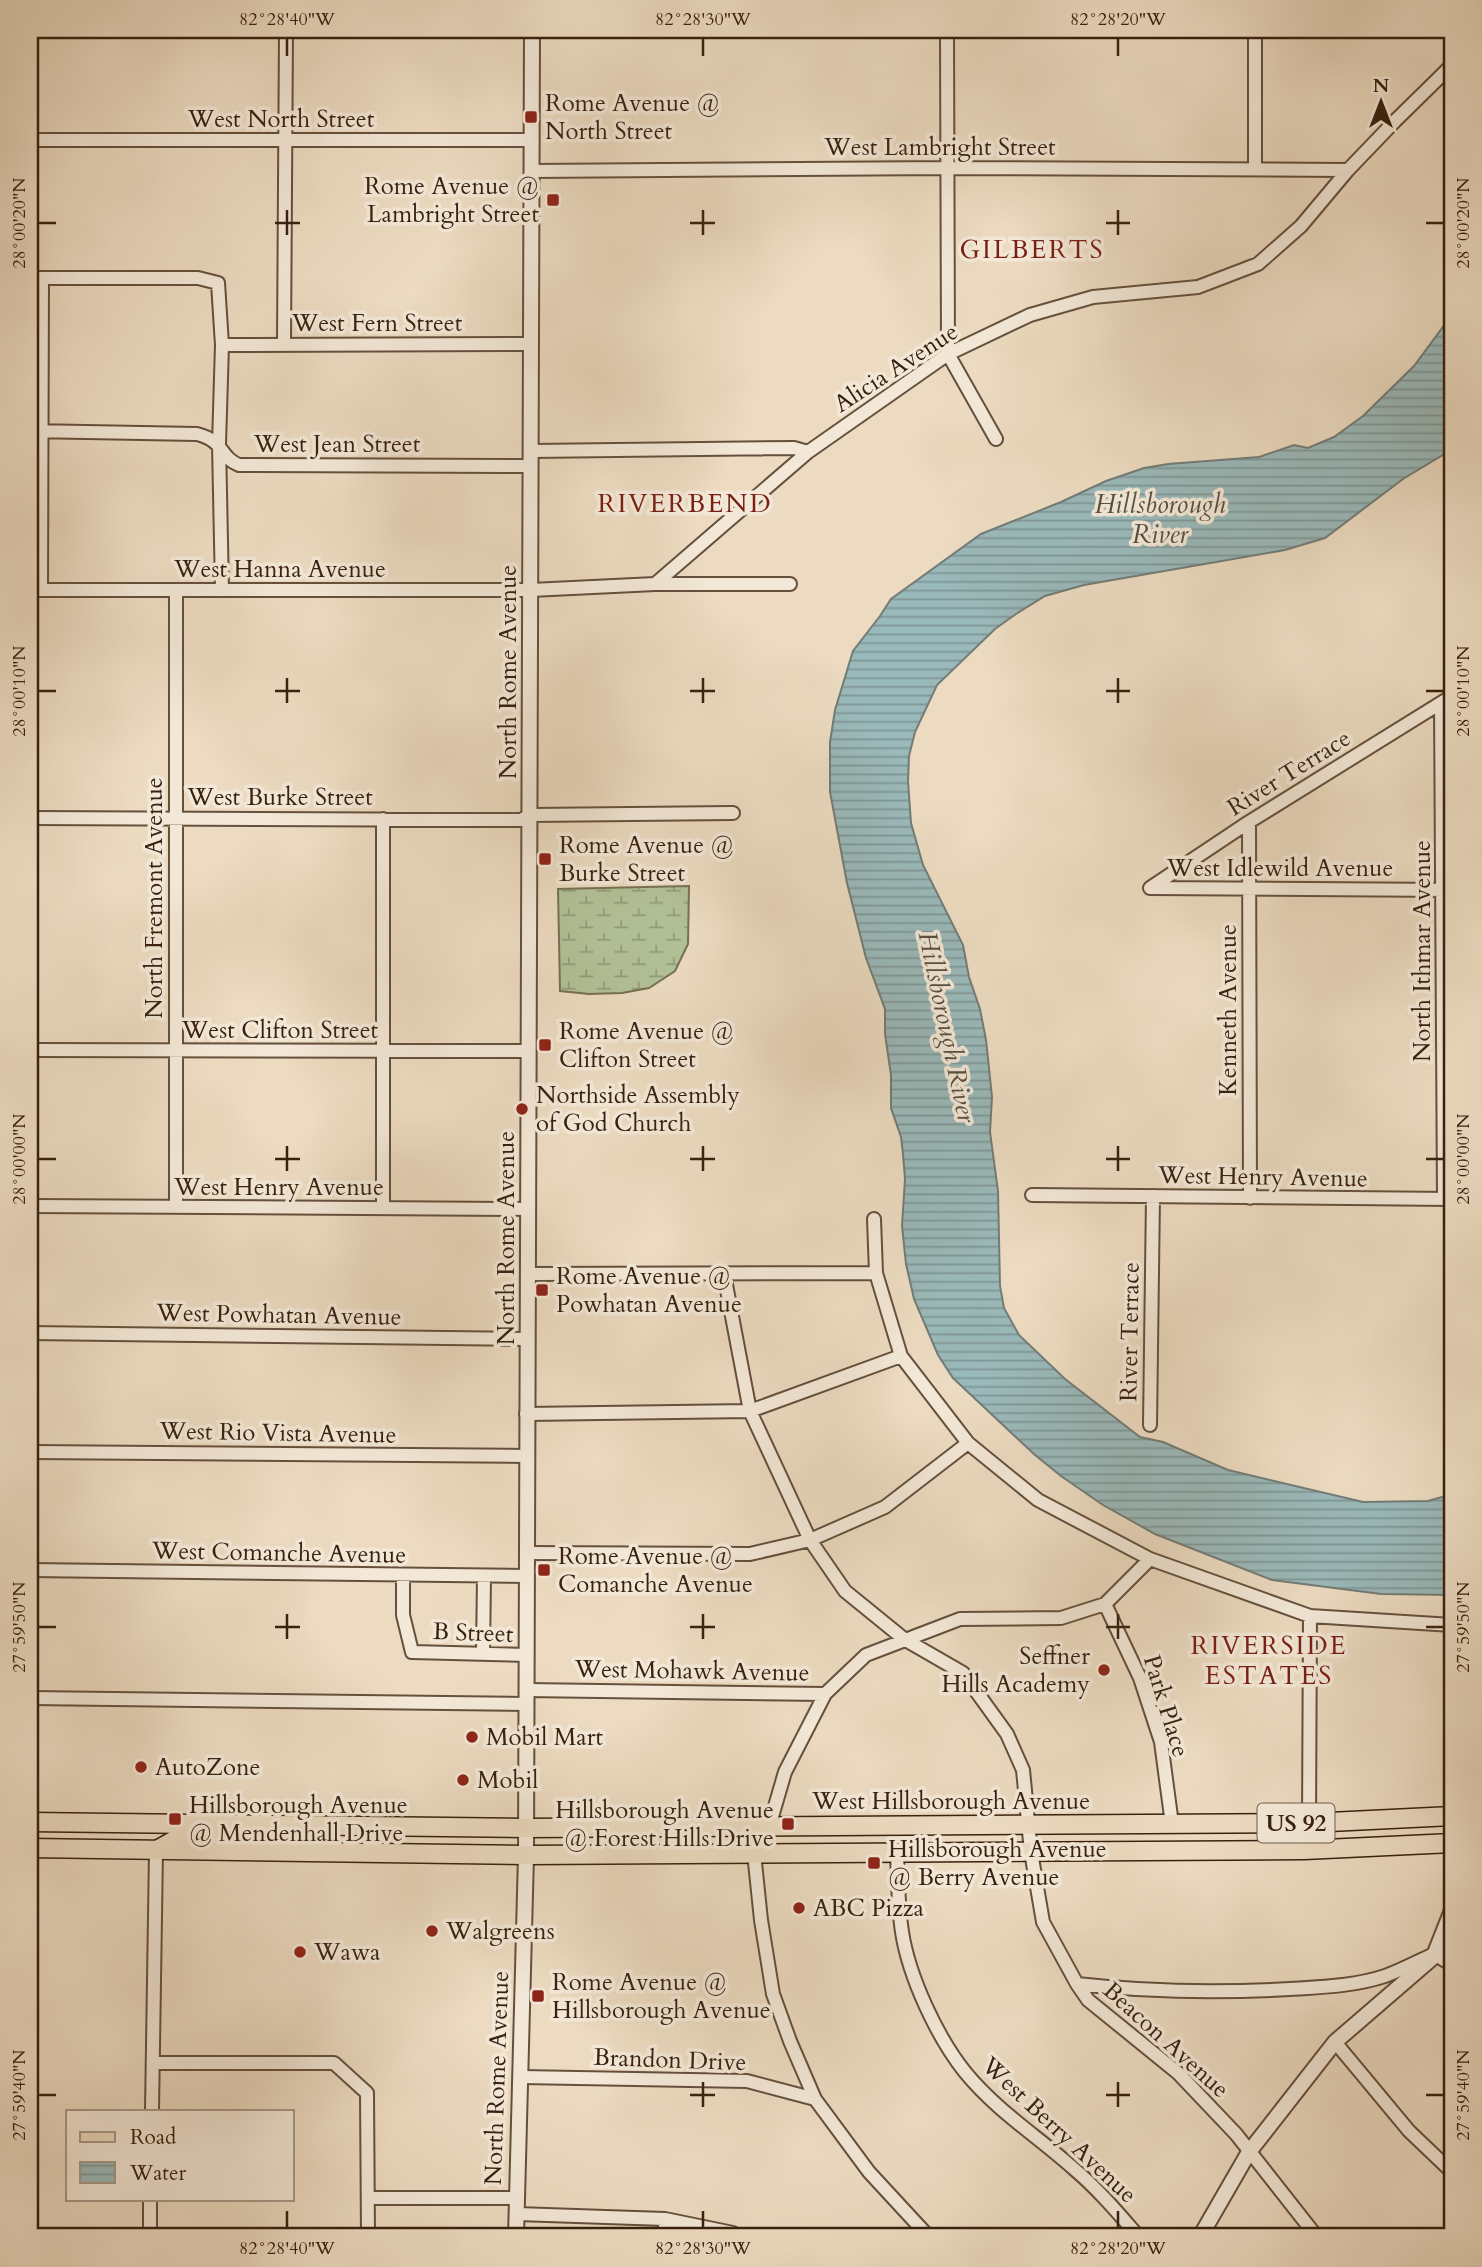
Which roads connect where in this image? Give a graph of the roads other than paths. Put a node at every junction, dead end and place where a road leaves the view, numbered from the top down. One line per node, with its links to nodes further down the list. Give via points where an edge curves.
1 (285, 30): 6 (street)
2 (532, 30): 8 (street, North Rome Avenue)
3 (947, 30): 9 (street)
4 (1255, 30): 10 (street)
5 (1452, 65): 11 (street, Alicia Avenue)
6 (285, 139): 7 (street, West North Street); 8 (street, West North Street); 14 (street)
7 (30, 140)
8 (532, 141): 12 (street, North Rome Avenue)
9 (946, 168): 10 (street, West Lambright Street); 12 (street, West Lambright Street); 17 (street)
10 (1255, 169): 11 (street, West Lambright Street)
11 (1348, 170): 17 (street, Alicia Avenue, via 1301,226 1248,269 1198,287 1081,300 1030,315)
12 (532, 171): 15 (street, North Rome Avenue)
13 (36, 278): 16 (street, via 198,278 218,283); 18 (street)
14 (284, 344): 15 (street, West Fern Street); 16 (street, West Fern Street)
15 (531, 344): 21 (street, North Rome Avenue)
16 (222, 345): 20 (street)
17 (948, 354): 19 (street); 22 (street, Alicia Avenue)
18 (36, 431): 20 (street, West Jean Street, via 197,434); 26 (street)
19 (996, 439)
20 (219, 444): 23 (street, West Jean Street, via 229,461 239,465); 28 (street)
21 (531, 451): 22 (street, via 794,448); 23 (street, North Rome Avenue)
22 (808, 452): 24 (street, Alicia Avenue)
23 (531, 466): 29 (street, North Rome Avenue)
24 (655, 584): 25 (street); 29 (street)
25 (790, 584)
26 (36, 590): 27 (street, West Hanna Avenue)
27 (176, 590): 28 (street, West Hanna Avenue); 34 (street, North Fremont Avenue)
28 (222, 590): 29 (street, West Hanna Avenue)
29 (531, 590): 32 (street, North Rome Avenue)
30 (1447, 699): 36 (street, River Terrace); 39 (street, North Ithmar Avenue)
31 (733, 813): 32 (street, West Burke Street)
32 (530, 815): 35 (street, West Burke Street, via 521,820); 43 (street, North Rome Avenue)
33 (30, 818): 34 (street, West Burke Street)
34 (175, 818): 35 (street, West Burke Street); 41 (street, North Fremont Avenue)
35 (383, 819): 42 (street)
36 (1249, 822): 37 (street, River Terrace); 38 (street, Kenneth Avenue)
37 (1150, 888): 38 (street, West Idlewild Avenue)
38 (1248, 889): 39 (street, West Idlewild Avenue); 46 (street, Kenneth Avenue)
39 (1448, 890): 47 (street, North Ithmar Avenue)
40 (30, 1050): 41 (street, West Clifton Street)
41 (175, 1050): 42 (street, West Clifton Street); 49 (street, North Fremont Avenue)
42 (381, 1051): 43 (street, West Clifton Street); 50 (street)
43 (529, 1051): 51 (street, North Rome Avenue)
44 (1032, 1195): 45 (street, West Henry Avenue)
45 (1153, 1196): 46 (street, West Henry Avenue); 61 (street, River Terrace)
46 (1250, 1198): 47 (street, West Henry Avenue)
47 (1448, 1199)
48 (30, 1206): 49 (street, West Henry Avenue)
49 (176, 1207): 50 (street, West Henry Avenue)
50 (383, 1208): 51 (street, West Henry Avenue)
51 (529, 1209): 54 (street, North Rome Avenue)
52 (873, 1219): 53 (street)
53 (876, 1273): 55 (street); 58 (street)
54 (528, 1274): 55 (street); 57 (street, North Rome Avenue)
55 (724, 1274): 59 (street, Beacon Avenue)
56 (30, 1333): 57 (street, West Powhatan Avenue)
57 (528, 1339): 60 (street, North Rome Avenue)
58 (901, 1356): 59 (street); 62 (street)
59 (750, 1411): 60 (street); 65 (street, Beacon Avenue)
60 (526, 1414): 64 (street, North Rome Avenue)
61 (1150, 1425)
62 (968, 1443): 65 (street, via 885,1507); 67 (street, via 1038,1500)
63 (30, 1452): 64 (street, West Rio Vista Avenue)
64 (526, 1456): 66 (street, North Rome Avenue)
65 (810, 1540): 66 (street, via 750,1554); 75 (street, Beacon Avenue, via 845,1591)
66 (527, 1553): 71 (street, North Rome Avenue)
67 (1150, 1559): 72 (street, West Mohawk Avenue); 73 (street)
68 (30, 1570): 69 (street, West Comanche Avenue)
69 (403, 1576): 70 (street, West Comanche Avenue); 76 (street, B Street, via 403,1615 412,1652)
70 (484, 1576): 71 (street, West Comanche Avenue); 76 (street)
71 (527, 1576): 77 (street, North Rome Avenue)
72 (1105, 1604): 75 (street, West Mohawk Avenue, via 1062,1618 960,1619); 84 (street, Park Place, via 1140,1678 1161,1742)
73 (1310, 1616): 74 (street); 83 (street)
74 (1452, 1625)
75 (904, 1639): 78 (street, West Mohawk Avenue, via 866,1655); 87 (street, Beacon Avenue, via 963,1673 1007,1734 1023,1770)
76 (483, 1654): 77 (street, B Street)
77 (527, 1655): 79 (street, North Rome Avenue)
78 (825, 1694): 79 (street, West Mohawk Avenue); 88 (street, via 785,1772)
79 (527, 1697): 80 (street, West Mohawk Avenue); 89 (street, North Rome Avenue)
80 (30, 1698)
81 (1452, 1816): 83 (main road, West Hillsborough Avenue / US 92)
82 (30, 1822): 85 (main road, West Hillsborough Avenue / US 92)
83 (1309, 1822): 84 (main road, West Hillsborough Avenue / US 92)
84 (1172, 1824): 87 (main road, West Hillsborough Avenue / US 92)
85 (281, 1825): 89 (main road, West Hillsborough Avenue / US 92); 92 (main road, via 246,1836 180,1837)
86 (894, 1826): 87 (main road, West Hillsborough Avenue / US 92); 88 (main road, West Hillsborough Avenue / US 92); 95 (main road, via 874,1837 784,1839)
87 (1030, 1826): 94 (street, Beacon Avenue)
88 (769, 1827): 89 (main road, West Hillsborough Avenue / US 92); 97 (main road, via 752,1838 707,1839)
89 (526, 1828): 96 (street, North Rome Avenue)
90 (1452, 1843): 94 (main road, West Hillsborough Avenue / US 92, via 1304,1850)
91 (30, 1848): 92 (main road, West Hillsborough Avenue / US 92)
92 (156, 1851): 96 (main road, West Hillsborough Avenue / US 92); 104 (street)
93 (897, 1852): 94 (main road, West Hillsborough Avenue / US 92); 95 (main road, West Hillsborough Avenue / US 92); 121 (street, West Berry Avenue, via 903,1935 922,1997 943,2040 987,2095 1074,2168)
94 (1031, 1852): 102 (street, Beacon Avenue, via 1043,1922)
95 (754, 1853): 97 (main road, West Hillsborough Avenue / US 92); 106 (street, via 774,1994)
96 (526, 1854): 97 (main road, West Hillsborough Avenue / US 92); 105 (street, North Rome Avenue)
97 (667, 1854)
98 (1452, 1910): 100 (street)
99 (1452, 1941): 100 (street)
100 (1434, 1954): 101 (street); 102 (street, via 1385,1976 1329,1987 1169,1992); 103 (street)
101 (1452, 1965)
102 (1077, 1984): 108 (street, Beacon Avenue, via 1088,2000 1178,2073)
103 (1335, 2042): 108 (street); 109 (street, via 1409,2132)
104 (153, 2063): 107 (street); 110 (street, via 334,2063 367,2093)
105 (521, 2077): 106 (street, Brandon Drive, via 747,2081); 111 (street, North Rome Avenue)
106 (815, 2099): 120 (street, via 869,2172)
107 (152, 2110)
108 (1249, 2152): 122 (street); 123 (street, Beacon Avenue)
109 (1452, 2172)
110 (369, 2198): 111 (street); 116 (street)
111 (517, 2198): 113 (street, North Rome Avenue)
112 (150, 2200): 115 (street)
113 (517, 2214): 114 (street); 117 (street, North Rome Avenue)
114 (665, 2219): 118 (street); 119 (street)
115 (150, 2237)
116 (368, 2237)
117 (516, 2237)
118 (665, 2237)
119 (737, 2237)
120 (929, 2237)
121 (1139, 2237)
122 (1200, 2237)
123 (1317, 2237)

